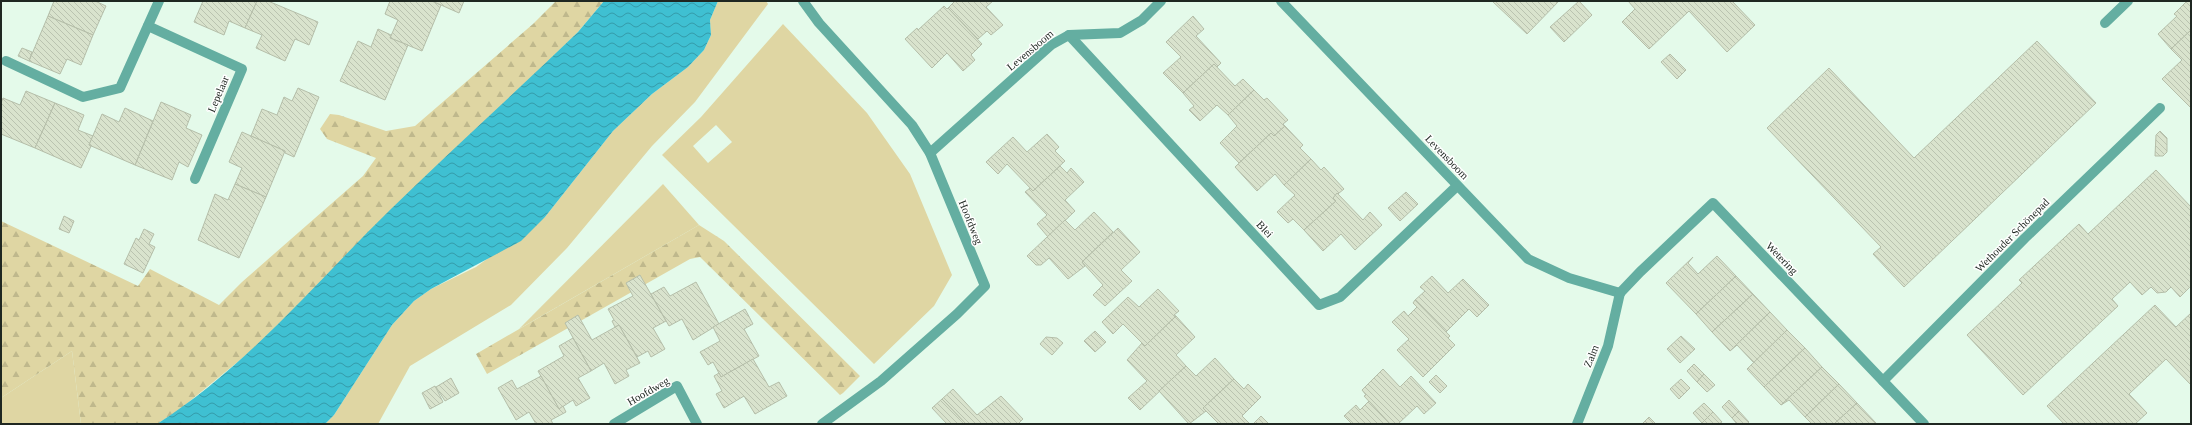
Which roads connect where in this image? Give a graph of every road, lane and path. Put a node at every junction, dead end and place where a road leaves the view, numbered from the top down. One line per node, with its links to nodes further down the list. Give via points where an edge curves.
1 (159, 1): 7 (street)
2 (803, 1): 11 (street, Hoofdweg, via 819,23 912,126)
3 (1161, 1): 8 (street, Levensboom, via 1142,20 1120,33)
4 (1281, 1): 13 (street, Levensboom)
5 (2128, 1): 6 (street)
6 (2105, 23)
7 (148, 26): 9 (street, via 120,88 83,97); 12 (street, Lepelaar, via 242,69)
8 (1069, 35): 11 (street, Levensboom, via 1051,45); 13 (street, Blei, via 1319,305 1340,296)
9 (6, 61)
10 (2160, 108): 15 (street, Wethouder Schönepad)
11 (930, 153): 16 (street, Hoofdweg, via 985,286 881,381)
12 (195, 179)
13 (1457, 186): 14 (street, Levensboom, via 1528,259 1569,278)
14 (1620, 294): 15 (street, Wetering, via 1713,203); 19 (street, Zalm, via 1608,346)
15 (1882, 381): 20 (street, Wetering)
16 (828, 422)
17 (614, 424): 18 (street, Hoofdweg, via 677,386)
18 (697, 424)
19 (1577, 424)
20 (1924, 424)

